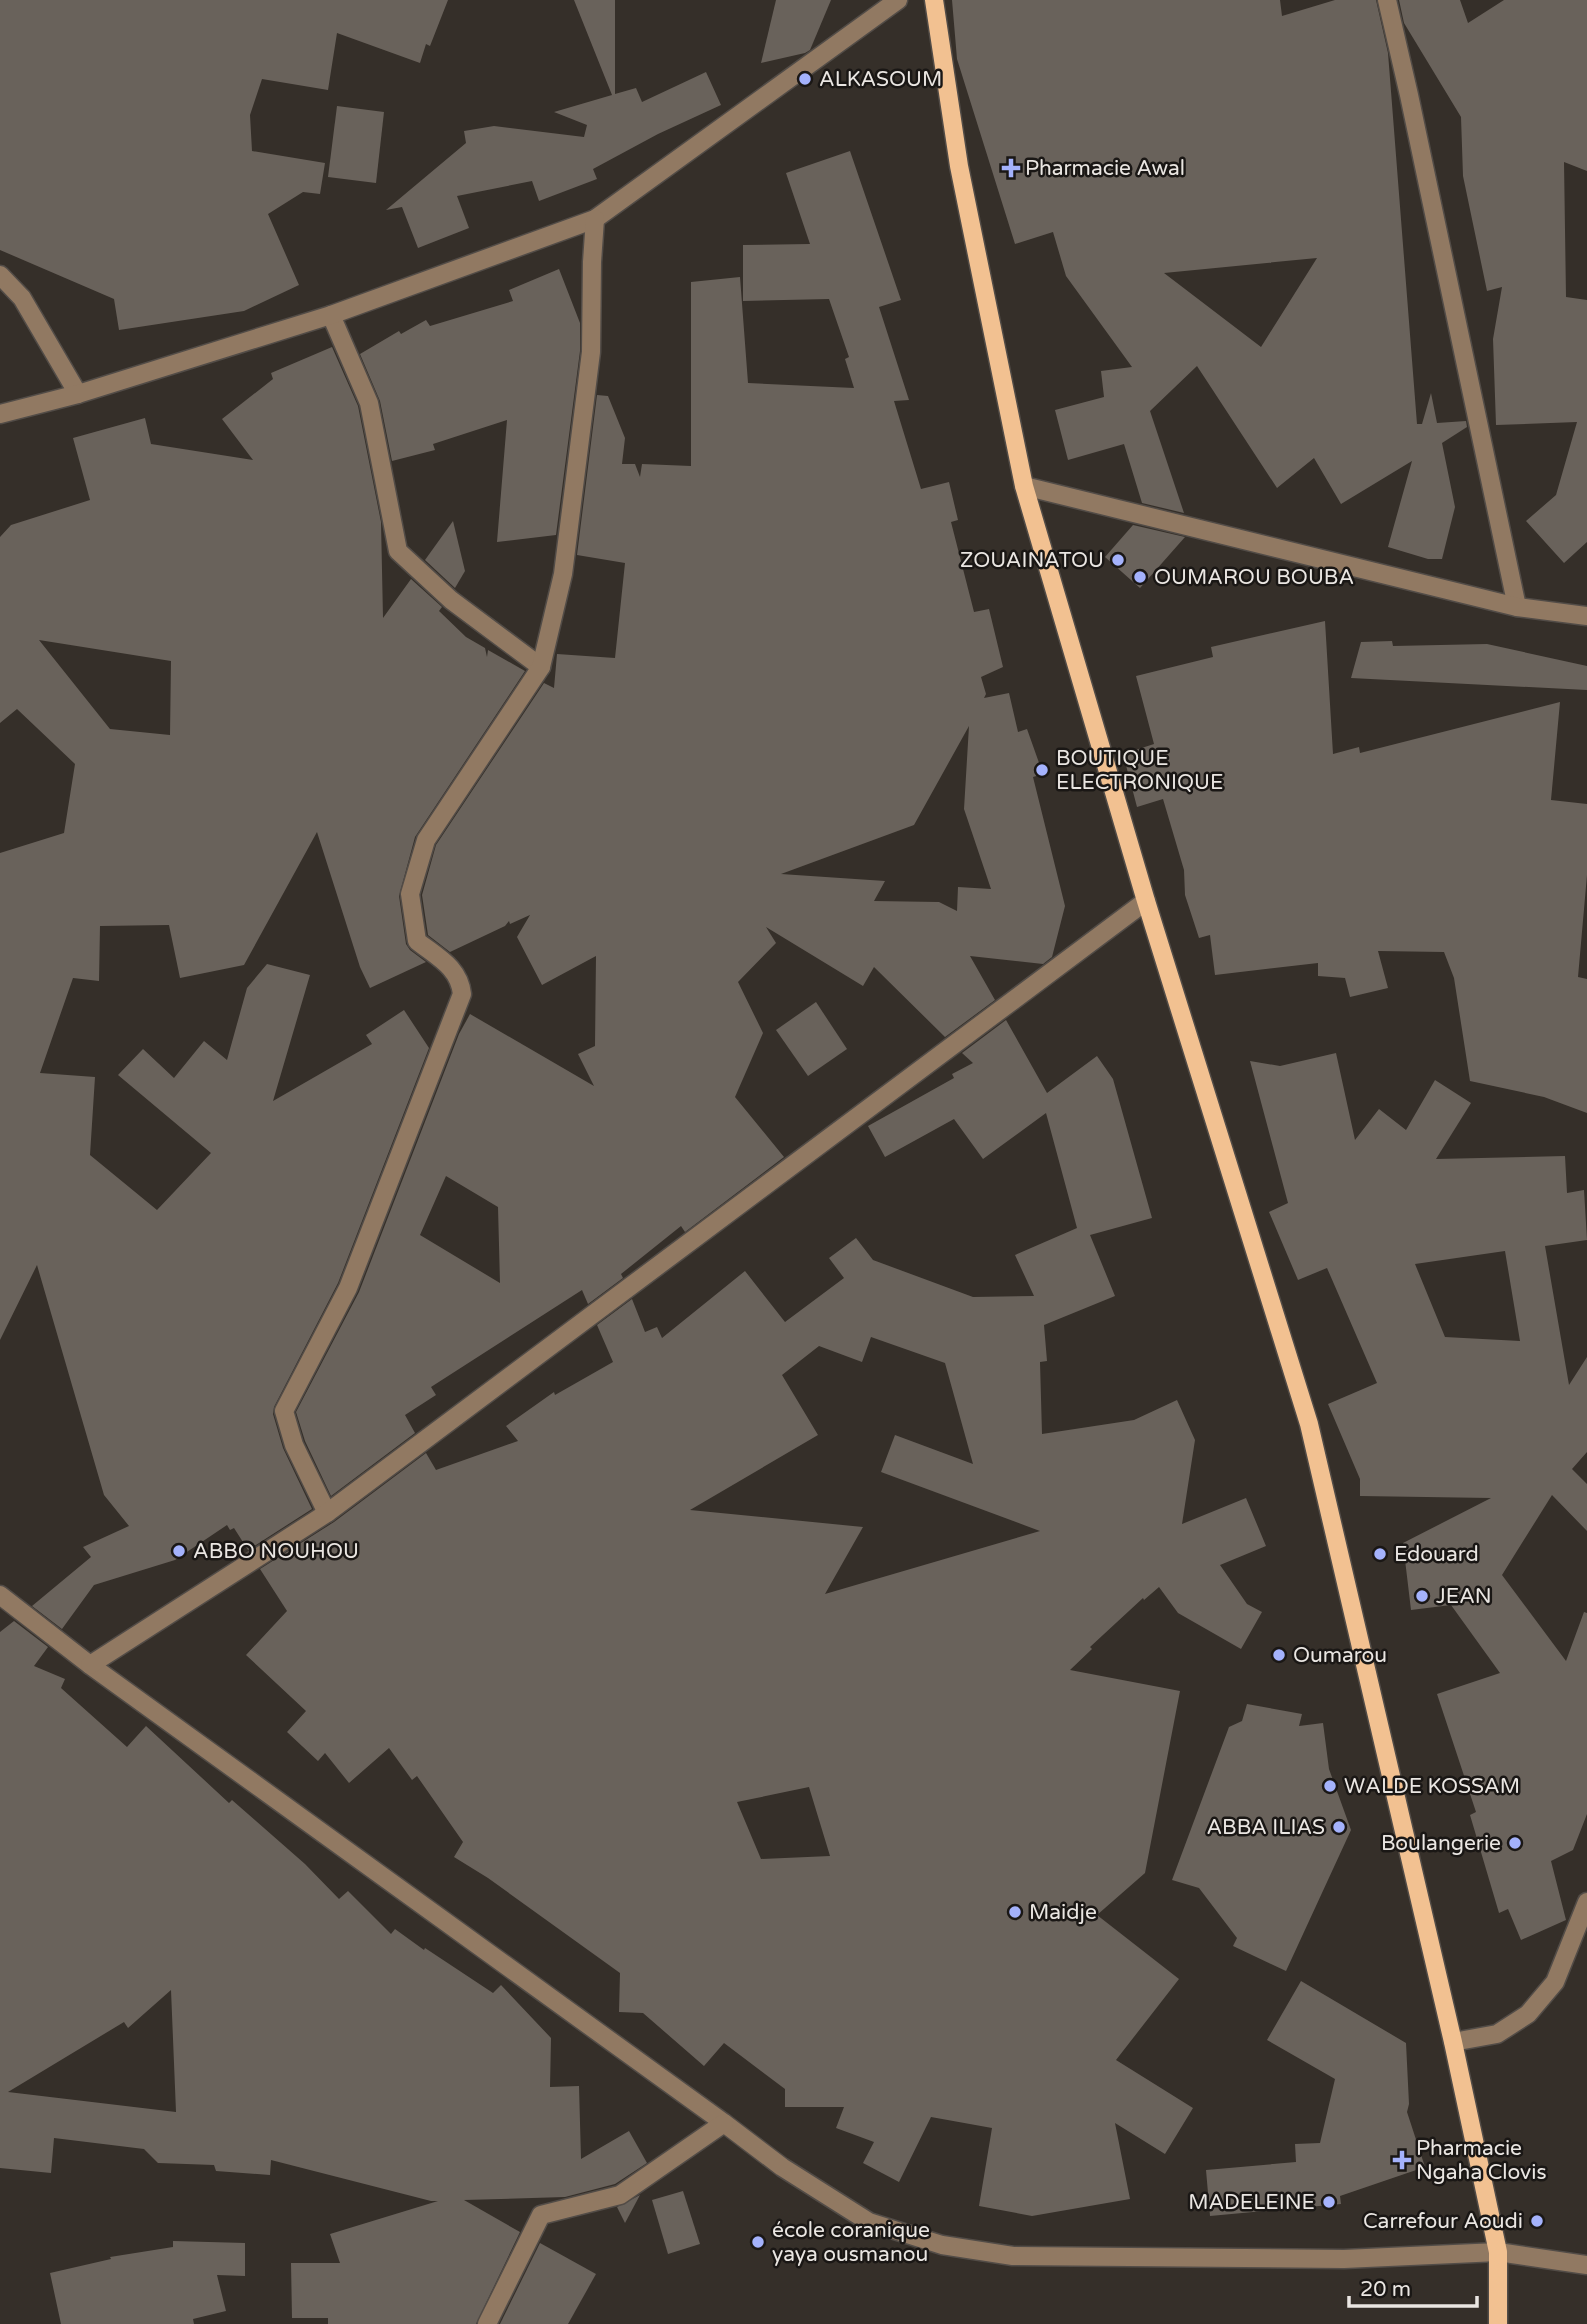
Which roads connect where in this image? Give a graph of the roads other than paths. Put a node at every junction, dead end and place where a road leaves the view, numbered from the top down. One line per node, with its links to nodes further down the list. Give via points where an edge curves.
1 (898, 0): 4 (street)
2 (934, 0): 9 (main road, via 959,166)
3 (1387, 0): 10 (street)
4 (595, 219): 6 (street); 12 (street, via 592,352 563,574)
5 (0, 275): 7 (street, via 22,298)
6 (331, 314): 7 (street); 12 (street, via 369,403 398,551 451,600)
7 (78, 394): 8 (street)
8 (0, 414)
9 (1024, 486): 10 (street); 13 (main road)
10 (1517, 607): 11 (street)
11 (1587, 616)
12 (541, 667): 14 (street, via 426,840 410,894 417,941 453,969 462,994 348,1289 284,1411 294,1445)
13 (1146, 901): 14 (street); 18 (main road, via 1309,1424)
14 (327, 1513): 16 (street)
15 (0, 1595): 16 (street)
16 (90, 1665): 19 (street)
17 (1587, 1902): 18 (street, via 1555,1982 1528,2014 1497,2034)
18 (1453, 2042): 20 (main road)
19 (724, 2123): 20 (street, via 782,2167 869,2222 942,2245 1013,2256 1345,2259); 22 (street, via 620,2195 541,2215)
20 (1498, 2252): 21 (street); 23 (main road)
21 (1587, 2265)
22 (487, 2324)
23 (1499, 2324)

